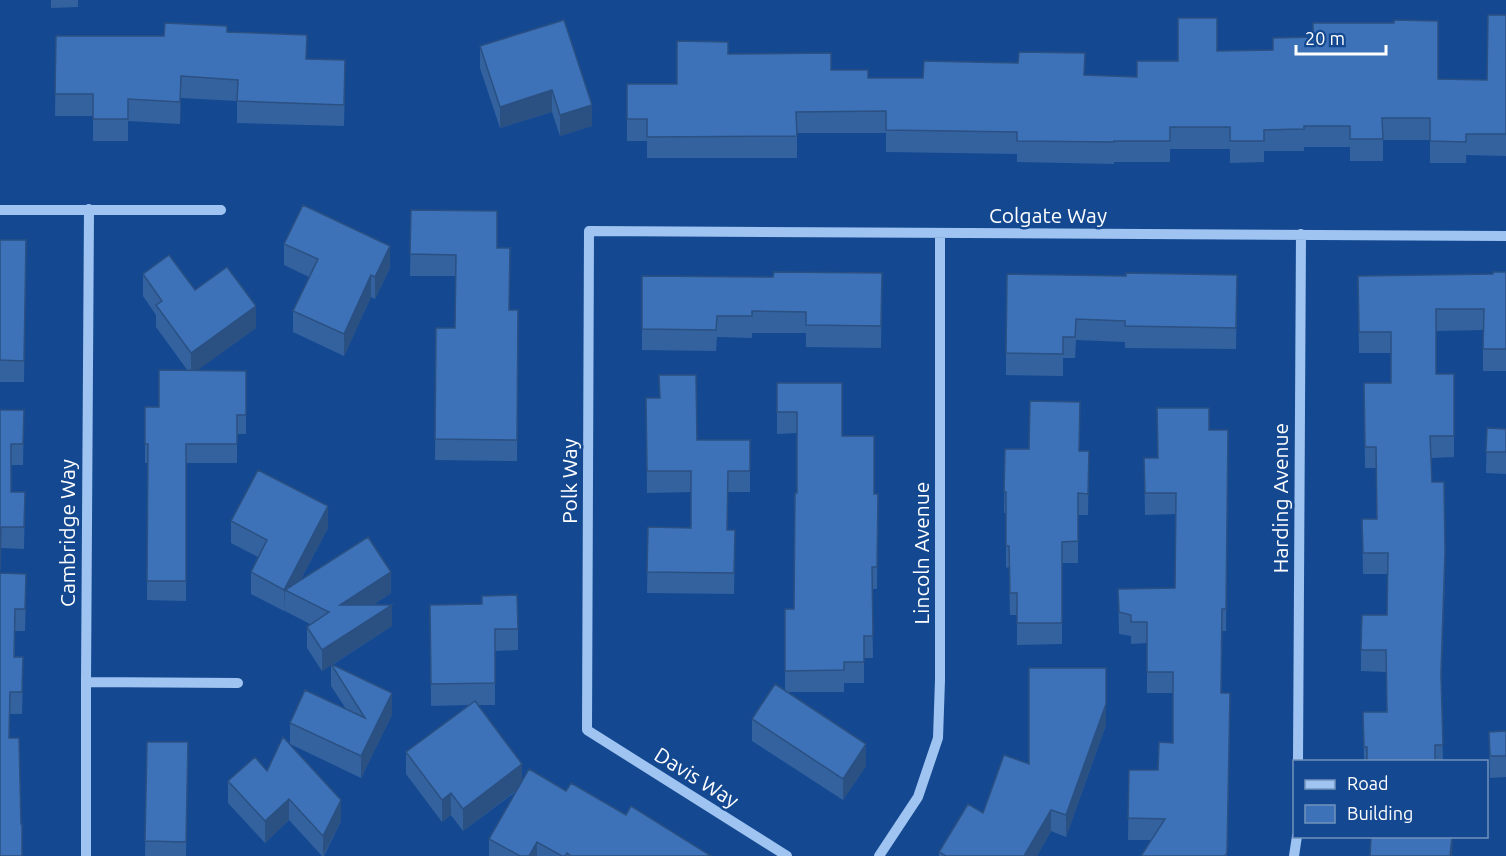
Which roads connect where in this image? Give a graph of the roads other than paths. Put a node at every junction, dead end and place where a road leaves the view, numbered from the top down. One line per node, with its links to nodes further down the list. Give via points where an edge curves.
1 (89, 209): 2 (street); 3 (street); 8 (street, Cambridge Way)
2 (0, 210)
3 (221, 210)
4 (589, 231): 5 (street, Colgate Way); 10 (street, Polk Way)
5 (940, 234): 6 (street, Colgate Way); 15 (street, Lincoln Avenue, via 938,738 918,797)
6 (1301, 234): 7 (street, Colgate Way); 11 (street, Harding Avenue)
7 (1506, 236)
8 (86, 682): 9 (street); 13 (street, Cambridge Way)
9 (238, 683)
10 (587, 730): 14 (street, Davis Way)
11 (1298, 760)
12 (1297, 838): 16 (street)
13 (86, 856)
14 (787, 856)
15 (879, 856)
16 (1294, 856)

